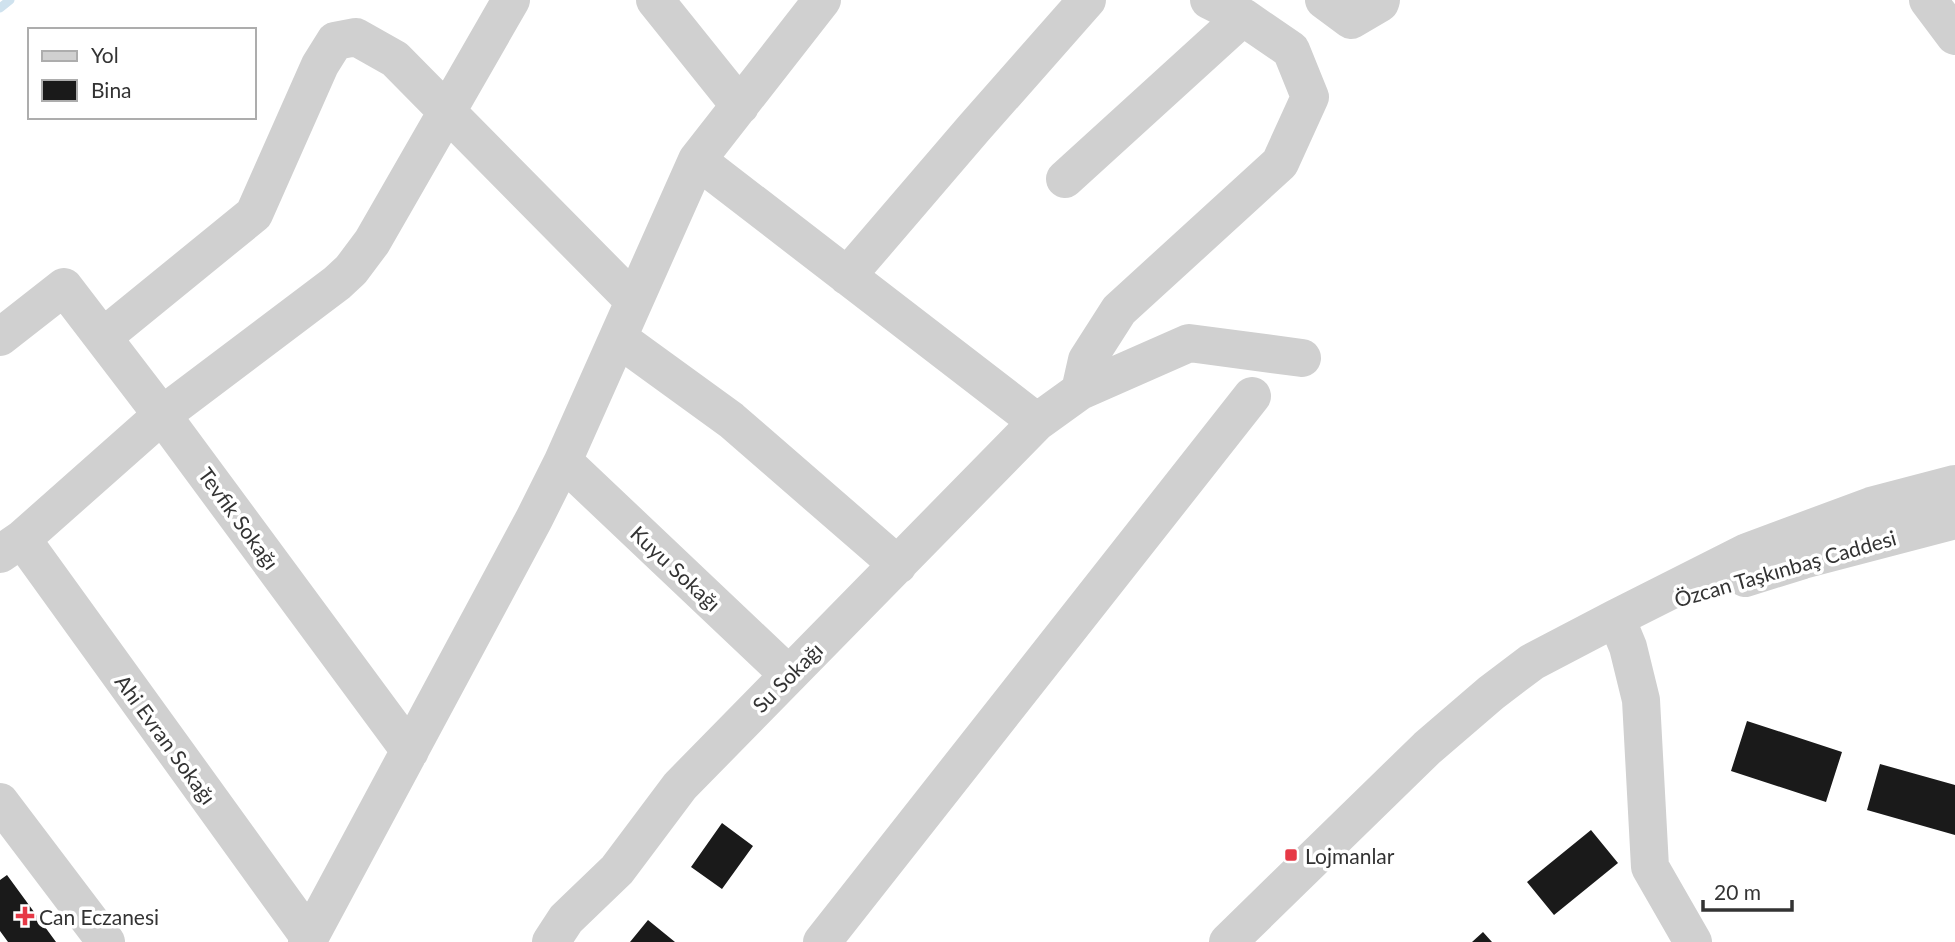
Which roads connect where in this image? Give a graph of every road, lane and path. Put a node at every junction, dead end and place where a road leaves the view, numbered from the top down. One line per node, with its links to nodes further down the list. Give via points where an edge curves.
1 (510, 0): 12 (street)
2 (655, 0): 11 (street)
3 (822, 0): 11 (street)
4 (1087, 0): 15 (street)
5 (1209, 0): 9 (street)
6 (1324, 0): 7 (street, via 1351,20)
7 (1381, 0)
8 (1928, 0): 10 (street)
9 (1243, 17): 14 (street); 21 (street, via 1291,50 1310,97 1280,163 1119,310 1087,360)
10 (1955, 36)
11 (740, 106): 13 (street)
12 (446, 112): 16 (street); 18 (street, via 395,58 356,37 335,41 254,214); 23 (street, via 372,242 351,270)
13 (698, 160): 15 (street); 16 (street)
14 (1065, 179)
15 (847, 276): 24 (street)
16 (634, 301): 19 (street)
17 (0, 337): 18 (street, Tevfik Sokağı, via 64,288)
18 (103, 337): 23 (street, Tevfik Sokağı)
19 (618, 338): 25 (street); 29 (street, via 731,420)
20 (1302, 358): 21 (street, Su Sokağı, via 1189,343)
21 (1080, 391): 24 (street, Su Sokağı)
22 (1252, 396): 37 (street)
23 (162, 415): 28 (street); 32 (street, Tevfik Sokağı)
24 (1037, 422): 29 (street, Su Sokağı)
25 (563, 461): 31 (street, Kuyu Sokağı); 32 (street)
26 (1955, 484): 30 (street, Özcan Taşkınbaş Caddesi, via 1871,506 1747,552)
27 (1955, 520): 30 (street, Özcan Taşkınbaş Caddesi, via 1803,560)
28 (11, 546): 34 (street, Ahi Evran Sokağı)
29 (898, 565): 31 (street, Su Sokağı)
30 (1616, 618): 38 (street, Özcan Taşkınbaş Caddesi, via 1532,662 1481,701); 39 (street, via 1641,700 1650,867)
31 (789, 675): 36 (street, Su Sokağı, via 680,786 617,870 566,919)
32 (410, 751): 34 (street)
33 (0, 803): 35 (street)
34 (309, 940)
35 (106, 942)
36 (551, 942)
37 (822, 942)
38 (1228, 942)
39 (1693, 942)

